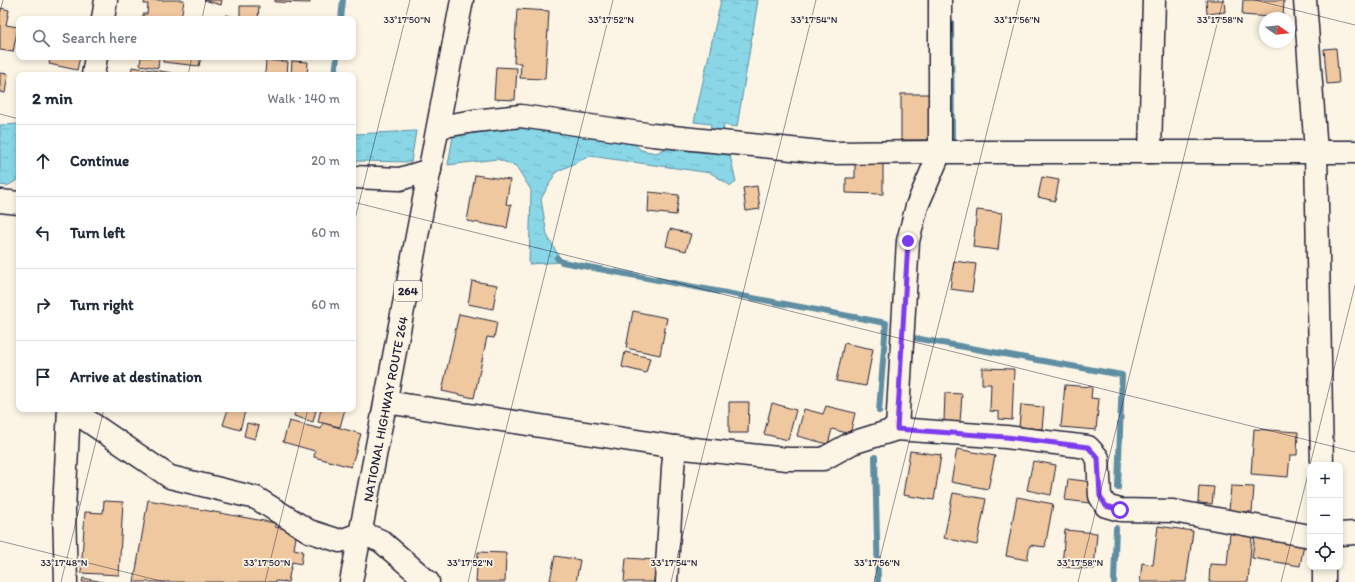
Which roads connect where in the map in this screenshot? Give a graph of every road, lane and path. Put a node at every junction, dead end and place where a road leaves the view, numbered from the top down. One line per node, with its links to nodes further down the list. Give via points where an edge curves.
1 (106, 0): 6 (main road)
2 (462, 0): 9 (main road, NATIONAL HIGHWAY ROUTE 264 / 264)
3 (940, 0): 10 (main road)
4 (1154, 0): 11 (main road)
5 (1305, 0): 12 (main road)
6 (103, 16)
7 (96, 60): 8 (main road)
8 (94, 72)
9 (439, 127): 10 (main road, via 474,120 521,116 653,135 832,153); 14 (main road, NATIONAL HIGHWAY ROUTE 264 / 264)
10 (940, 152): 11 (main road); 21 (main road, via 917,206 908,241)
11 (1150, 152): 12 (main road)
12 (1316, 152): 13 (main road); 23 (main road)
13 (1355, 152)
14 (430, 170): 15 (main road, via 400,179); 18 (main road, NATIONAL HIGHWAY ROUTE 264 / 264)
15 (356, 177)
16 (0, 201): 17 (main road)
17 (16, 203)
18 (386, 402): 22 (main road); 24 (main road, NATIONAL HIGHWAY ROUTE 264 / 264)
19 (69, 412): 29 (main road, via 64,510)
20 (71, 412): 24 (main road, via 170,477 256,498 309,531 340,540)
21 (897, 429): 22 (main road, via 852,443 823,459 787,459); 27 (main road, via 1006,437 1088,447 1098,458 1100,496 1106,506 1120,510 1173,511)
22 (675, 447): 32 (main road)
23 (1322, 462)
24 (362, 533): 30 (main road, NATIONAL HIGHWAY ROUTE 264 / 264); 31 (main road, via 381,541)
25 (1355, 533): 26 (main road)
26 (1343, 534)
27 (1307, 535)
28 (1324, 570): 33 (main road)
29 (66, 582)
30 (351, 582)
31 (428, 582)
32 (666, 582)
33 (1324, 582)

